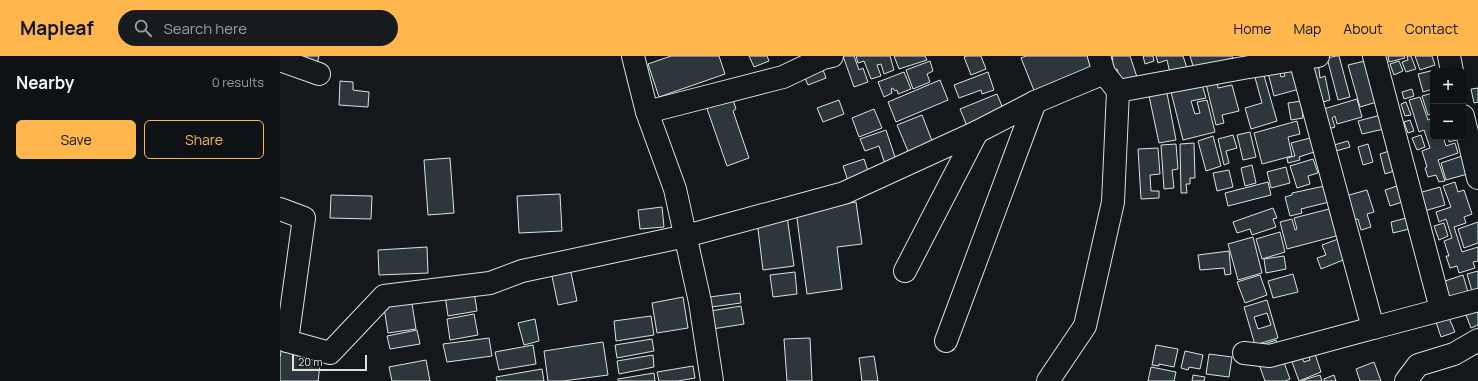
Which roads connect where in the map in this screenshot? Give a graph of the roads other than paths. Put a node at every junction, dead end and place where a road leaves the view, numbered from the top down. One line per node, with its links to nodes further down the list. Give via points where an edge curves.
1 (633, 56): 13 (street)
2 (832, 56): 13 (street, via 783,78)
3 (1374, 56): 21 (street)
4 (1449, 56): 9 (street)
5 (1309, 58): 7 (street); 22 (street)
6 (280, 60): 10 (street)
7 (1242, 62): 11 (street)
8 (1102, 65): 11 (street); 12 (street)
9 (1451, 68)
10 (319, 74)
11 (1118, 91): 28 (street, via 1113,202 1085,326)
12 (1035, 102): 15 (street); 25 (street)
13 (647, 112): 18 (street, via 675,189)
14 (1466, 128): 16 (street)
15 (977, 132): 18 (street, via 844,193); 19 (street)
16 (1478, 178)
17 (280, 209): 23 (street, via 304,218)
18 (686, 236): 23 (street, via 522,271 490,283 384,296 330,353); 27 (street, via 700,302)
19 (905, 271)
20 (1478, 300): 21 (street)
21 (1441, 309): 22 (street)
22 (1373, 328): 26 (street, via 1270,356)
23 (283, 339)
24 (1478, 340): 29 (street, via 1454,354 1418,366)
25 (946, 341)
26 (1244, 353)
27 (712, 381)
28 (1048, 381)
29 (1406, 381)

